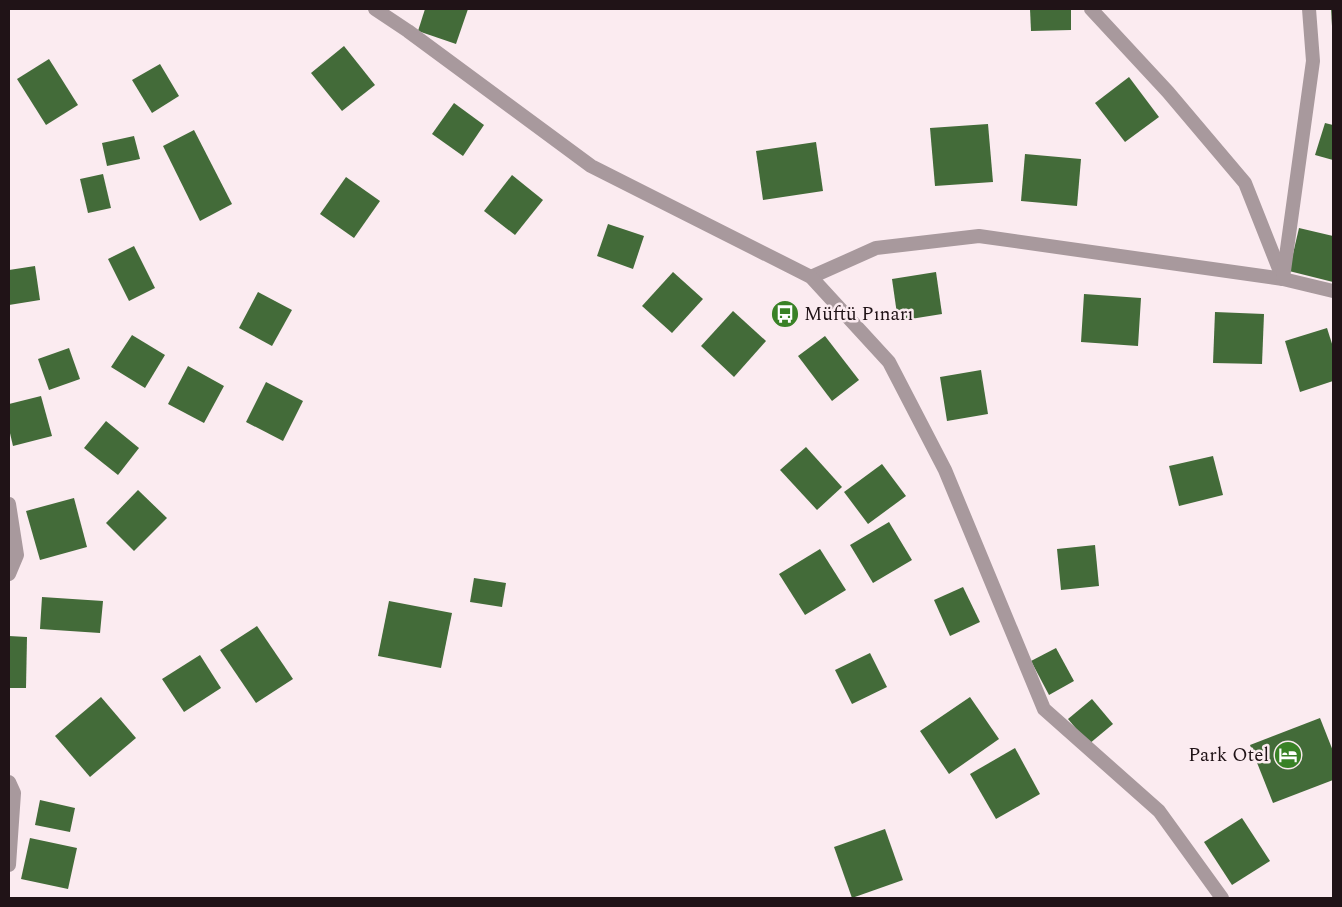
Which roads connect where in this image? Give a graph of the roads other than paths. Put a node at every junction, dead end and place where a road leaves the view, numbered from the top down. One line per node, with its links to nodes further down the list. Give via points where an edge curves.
1 (375, 9): 4 (street, via 591,166)
2 (1091, 9): 5 (street, via 1168,92 1245,183)
3 (1309, 9): 5 (street, via 1312,61)
4 (811, 277): 5 (street, via 876,248 979,236); 11 (street, via 888,362 945,470 1044,708 1159,811)
5 (1283, 279): 6 (street)
6 (1333, 291)
7 (9, 504): 8 (street, via 17,555)
8 (9, 574)
9 (9, 782): 10 (street, via 14,793)
10 (9, 865)
11 (1222, 898)

